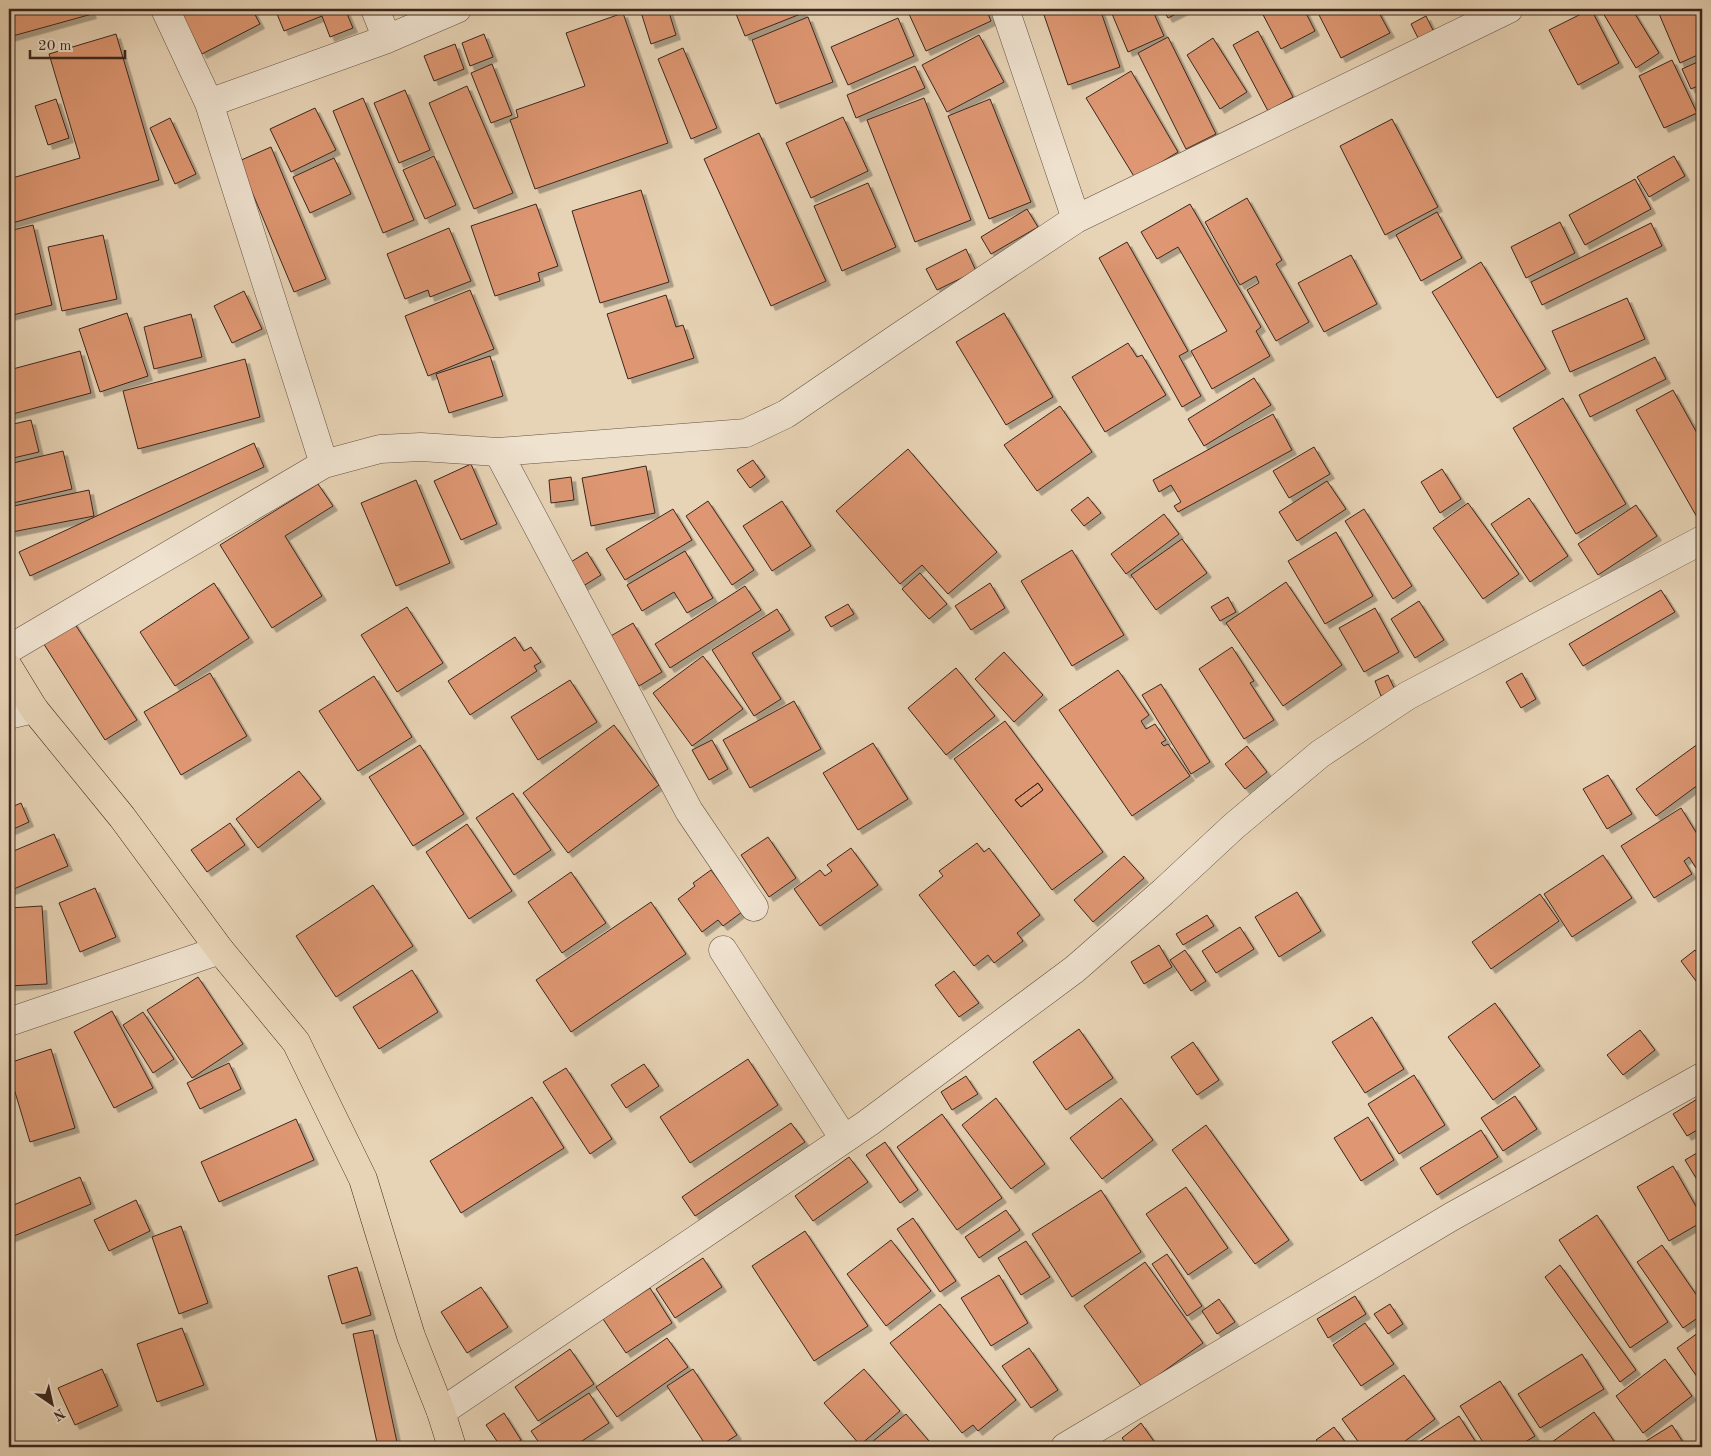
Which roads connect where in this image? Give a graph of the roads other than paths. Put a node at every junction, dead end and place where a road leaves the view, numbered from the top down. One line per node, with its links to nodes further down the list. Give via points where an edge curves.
1 (165, 9): 7 (street)
2 (375, 9): 6 (street)
3 (457, 9): 6 (street)
4 (1005, 9): 8 (street)
5 (1509, 9): 8 (street)
6 (387, 38): 7 (street)
7 (209, 103): 10 (street)
8 (1076, 219): 9 (street, via 786,414 746,433)
9 (498, 452): 10 (street, via 421,447 380,449); 15 (street, via 689,811)
10 (324, 464): 12 (street)
11 (1702, 540): 20 (street, via 1407,696 1320,754 1234,826 1075,969)
12 (9, 649)
13 (9, 668): 14 (main road)
14 (21, 712): 16 (main road, via 122,817)
15 (754, 907)
16 (220, 950): 18 (street); 21 (main road, via 296,1042 363,1179 411,1336)
17 (723, 950): 20 (street)
18 (9, 1022)
19 (1702, 1077): 23 (street, via 1451,1217)
20 (844, 1139): 21 (street)
21 (441, 1412): 22 (main road)
22 (452, 1447)
23 (1065, 1447)

